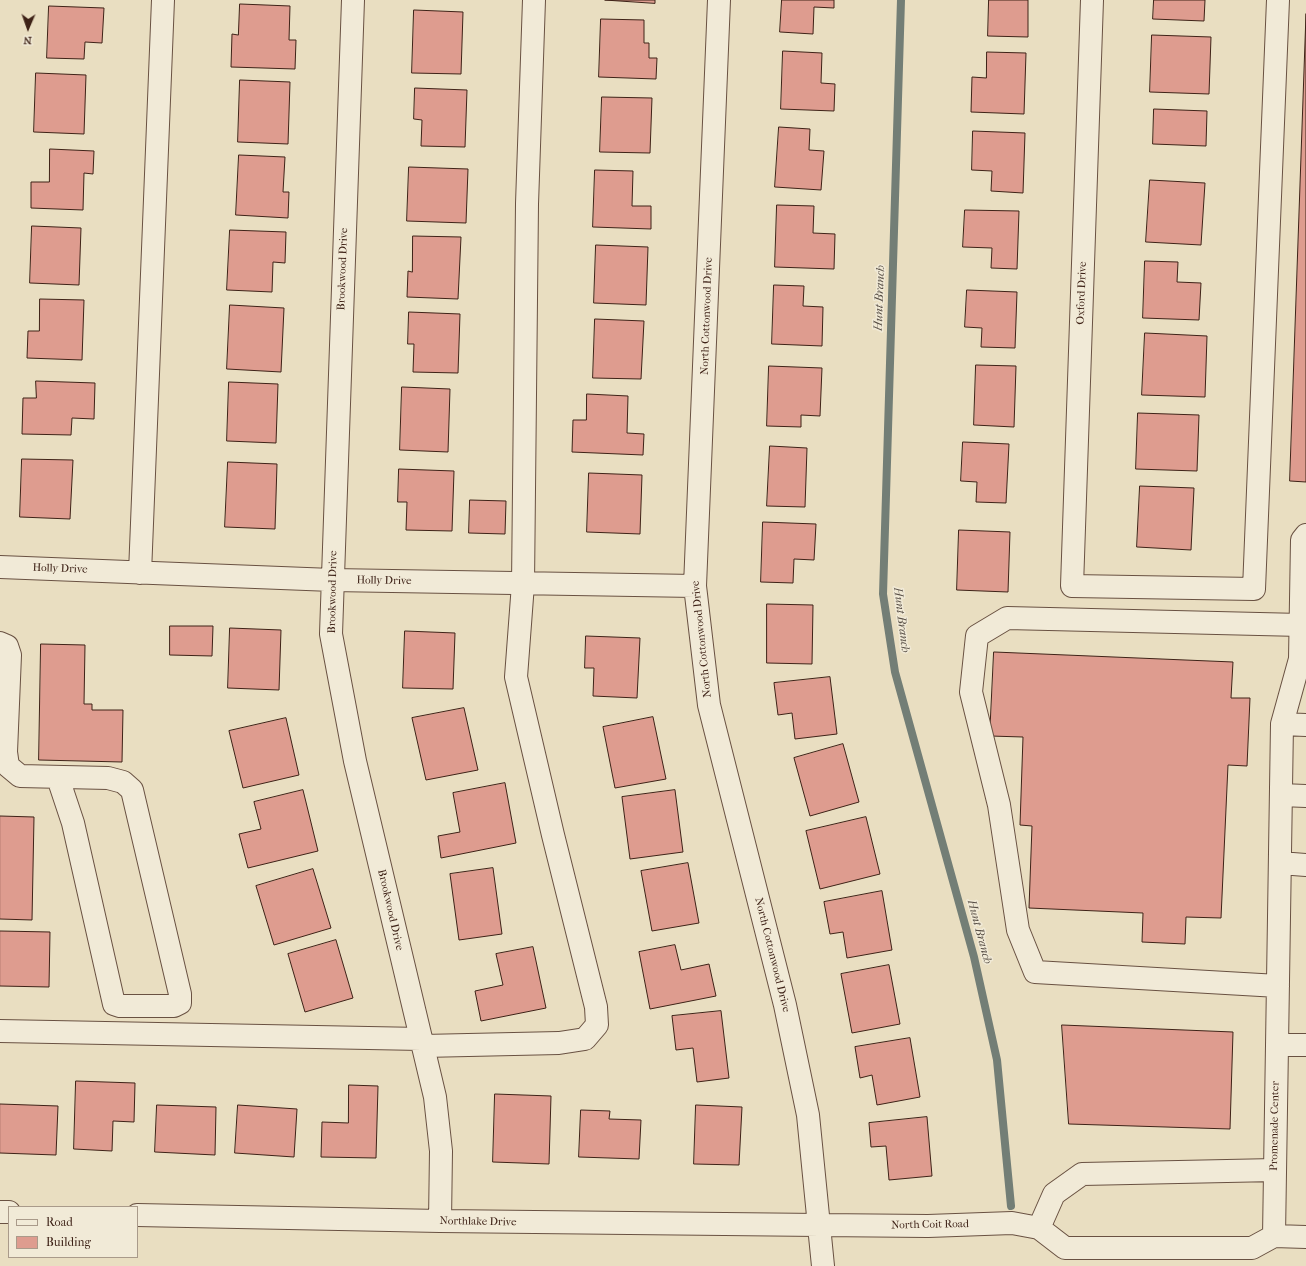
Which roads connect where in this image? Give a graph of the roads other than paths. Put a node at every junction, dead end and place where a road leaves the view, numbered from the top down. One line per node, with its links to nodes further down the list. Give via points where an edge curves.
1 (162, 0): 9 (street)
2 (353, 0): 10 (street, Brookwood Drive)
3 (534, 0): 11 (street, via 527,204)
4 (719, 0): 12 (street, North Cottonwood Drive)
5 (1092, 0): 6 (street, Oxford Drive, via 1072,586 1254,589)
6 (1278, 0)
7 (1306, 535): 13 (street, Promenade Center, via 1302,540)
8 (0, 567): 9 (street, Holly Drive)
9 (140, 573): 10 (street, Holly Drive)
10 (332, 580): 11 (street, Holly Drive); 25 (street, Brookwood Drive, via 331,634 354,761)
11 (523, 584): 12 (street, Holly Drive); 25 (street, via 516,677 596,1007 597,1025 585,1039 559,1043)
12 (695, 586): 31 (street, North Cottonwood Drive, via 709,705 785,1005 808,1115)
13 (1301, 626): 15 (street, Promenade Center); 23 (street, via 1007,618 977,636 971,692 999,806 1018,930 1035,972)
14 (0, 643): 18 (street, via 7,646 10,656 6,752 8,766 20,776)
15 (1303, 659): 16 (street, Promenade Center)
16 (1282, 724): 17 (street); 19 (street, Promenade Center)
17 (1306, 725)
18 (58, 778): 18 (street, via 108,778 123,782 132,790 180,1003 174,1006 114,1004 73,823)
19 (1281, 795): 20 (street); 21 (street, Promenade Center)
20 (1306, 796)
21 (1280, 863): 22 (street); 23 (street, Promenade Center)
22 (1306, 864)
23 (1278, 986): 26 (street, Promenade Center)
24 (0, 1031): 25 (street)
25 (422, 1042): 30 (street, Brookwood Drive, via 435,1097 441,1152)
26 (1277, 1044): 27 (street); 28 (street, Promenade Center)
27 (1306, 1046)
28 (1274, 1170): 32 (street, via 1082,1174 1054,1194); 33 (street, Promenade Center)
29 (138, 1215): 30 (street, Northlake Drive)
30 (440, 1221): 31 (street, Northlake Drive)
31 (819, 1225): 32 (street, North Coit Road, via 928,1226 1012,1223); 37 (street, North Cottonwood Drive)
32 (1039, 1228): 35 (street)
33 (1274, 1236): 34 (street); 36 (street, via 1252,1248)
34 (1306, 1237)
35 (1065, 1257): 36 (street)
36 (1114, 1257)
37 (823, 1266)

